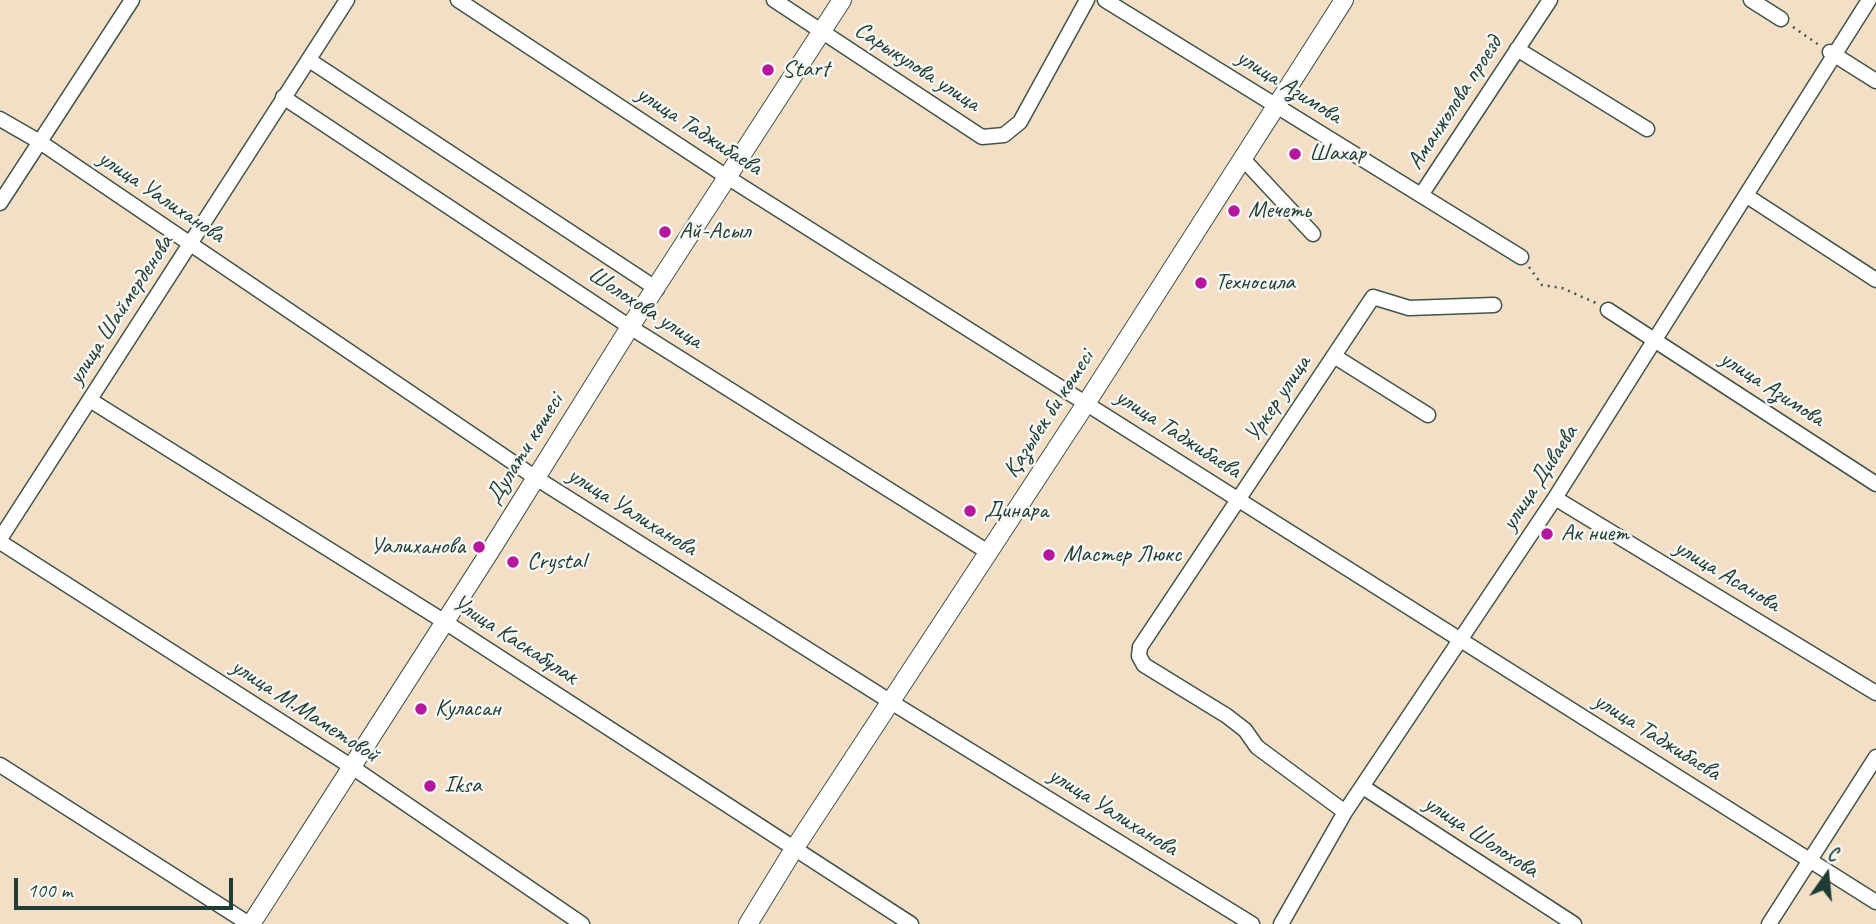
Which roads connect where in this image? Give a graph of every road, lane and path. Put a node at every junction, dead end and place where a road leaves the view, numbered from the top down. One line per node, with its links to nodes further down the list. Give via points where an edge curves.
1 (132, 0): 22 (street)
2 (347, 0): 16 (street, улица Шаймерденова)
3 (458, 0): 24 (street, улица Таджибаева)
4 (774, 0): 13 (street, Сарыкулова улица)
5 (842, 0): 13 (main road, Дулати көшесі)
6 (1087, 0): 13 (street, Сарыкулова улица, via 1020,122 1004,135 982,137)
7 (1104, 0): 19 (street, улица Азимова)
8 (1344, 0): 19 (main road, Қазыбек би көшесі)
9 (1550, 0): 14 (street, Аманжолова проезд)
10 (1751, 0): 12 (street)
11 (1869, 0): 15 (street, улица Диваева)
12 (1781, 19): 15 (path)
13 (822, 32): 24 (main road, Дулати көшесі)
14 (1517, 49): 21 (street); 25 (street, Аманжолова проезд)
15 (1833, 54): 17 (street); 26 (street, улица Диваева)
16 (309, 60): 18 (street, улица Шаймерденова); 32 (street, Шолохова улица)
17 (1876, 81)
18 (283, 97): 29 (street, улица Шаймерденова); 35 (street, Шолохова улица)
19 (1277, 106): 23 (main road, Қазыбек би көшесі); 25 (street, улица Азимова)
20 (0, 119): 22 (street, улица Уалиханова)
21 (1647, 129)
22 (40, 142): 27 (street); 29 (street, улица Уалиханова)
23 (1244, 159): 28 (street); 39 (main road, Қазыбек би көшесі)
24 (727, 177): 32 (main road, Дулати көшесі); 39 (street, улица Таджибаева)
25 (1421, 195): 30 (street, улица Азимова)
26 (1747, 195): 31 (street); 36 (street, улица Диваева)
27 (0, 203)
28 (1312, 234)
29 (190, 244): 38 (street, улица Шаймерденова); 41 (street, улица Уалиханова)
30 (1523, 258): 34 (path, via 1542,285 1581,294)
31 (1876, 280)
32 (657, 289): 35 (main road, Дулати көшесі)
33 (1494, 305): 37 (street, Уркер улица, via 1409,308 1373,297)
34 (1608, 310): 36 (street, улица Азимова)
35 (630, 327): 41 (main road, Дулати көшесі); 46 (street, Шолохова улица)
36 (1656, 340): 42 (street, улица Азимова); 43 (street, улица Диваева)
37 (1334, 356): 40 (street); 44 (street, Уркер улица)
38 (90, 400): 45 (street, улица Шаймерденова); 47 (street, Улица Каскабулак)
39 (1087, 402): 44 (street, улица Таджибаева); 46 (main road, Қазыбек би көшесі)
40 (1429, 415)
41 (536, 478): 47 (main road, Дулати көшесі); 50 (street, улица Уалиханова)
42 (1876, 484)
43 (1555, 498): 48 (street, улица Диваева); 49 (street, улица Асанова)
44 (1239, 500): 48 (street, улица Таджибаева); 55 (street, Уркер улица, via 1140,647 1144,665 1227,716 1257,747)
45 (0, 541): 53 (street, улица М.Маметовой)
46 (988, 552): 50 (main road, Қазыбек би көшесі)
47 (445, 622): 53 (main road, Дулати көшесі); 56 (street, Улица Каскабулак)
48 (1461, 641): 54 (street, улица Диваева); 57 (street, улица Таджибаева)
49 (1876, 694)
50 (891, 702): 56 (main road, Қазыбек би көшесі); 63 (street, улица Уалиханова)
51 (1876, 757): 57 (street)
52 (0, 765): 59 (street)
53 (352, 767): 59 (main road, Дулати көшесі); 60 (street, улица М.Маметовой)
54 (1363, 788): 55 (street, улица Диваева); 65 (street, улица Шолохова)
55 (1345, 812): 64 (street, улица Диваева)
56 (794, 849): 61 (main road, Қазыбек би көшесі); 62 (street, Улица Каскабулак)
57 (1810, 859): 58 (street, улица Таджибаева); 66 (street)
58 (1876, 902)
59 (250, 924)
60 (582, 924)
61 (748, 924)
62 (911, 924)
63 (1252, 924)
64 (1281, 924)
65 (1574, 924)
66 (1769, 924)

